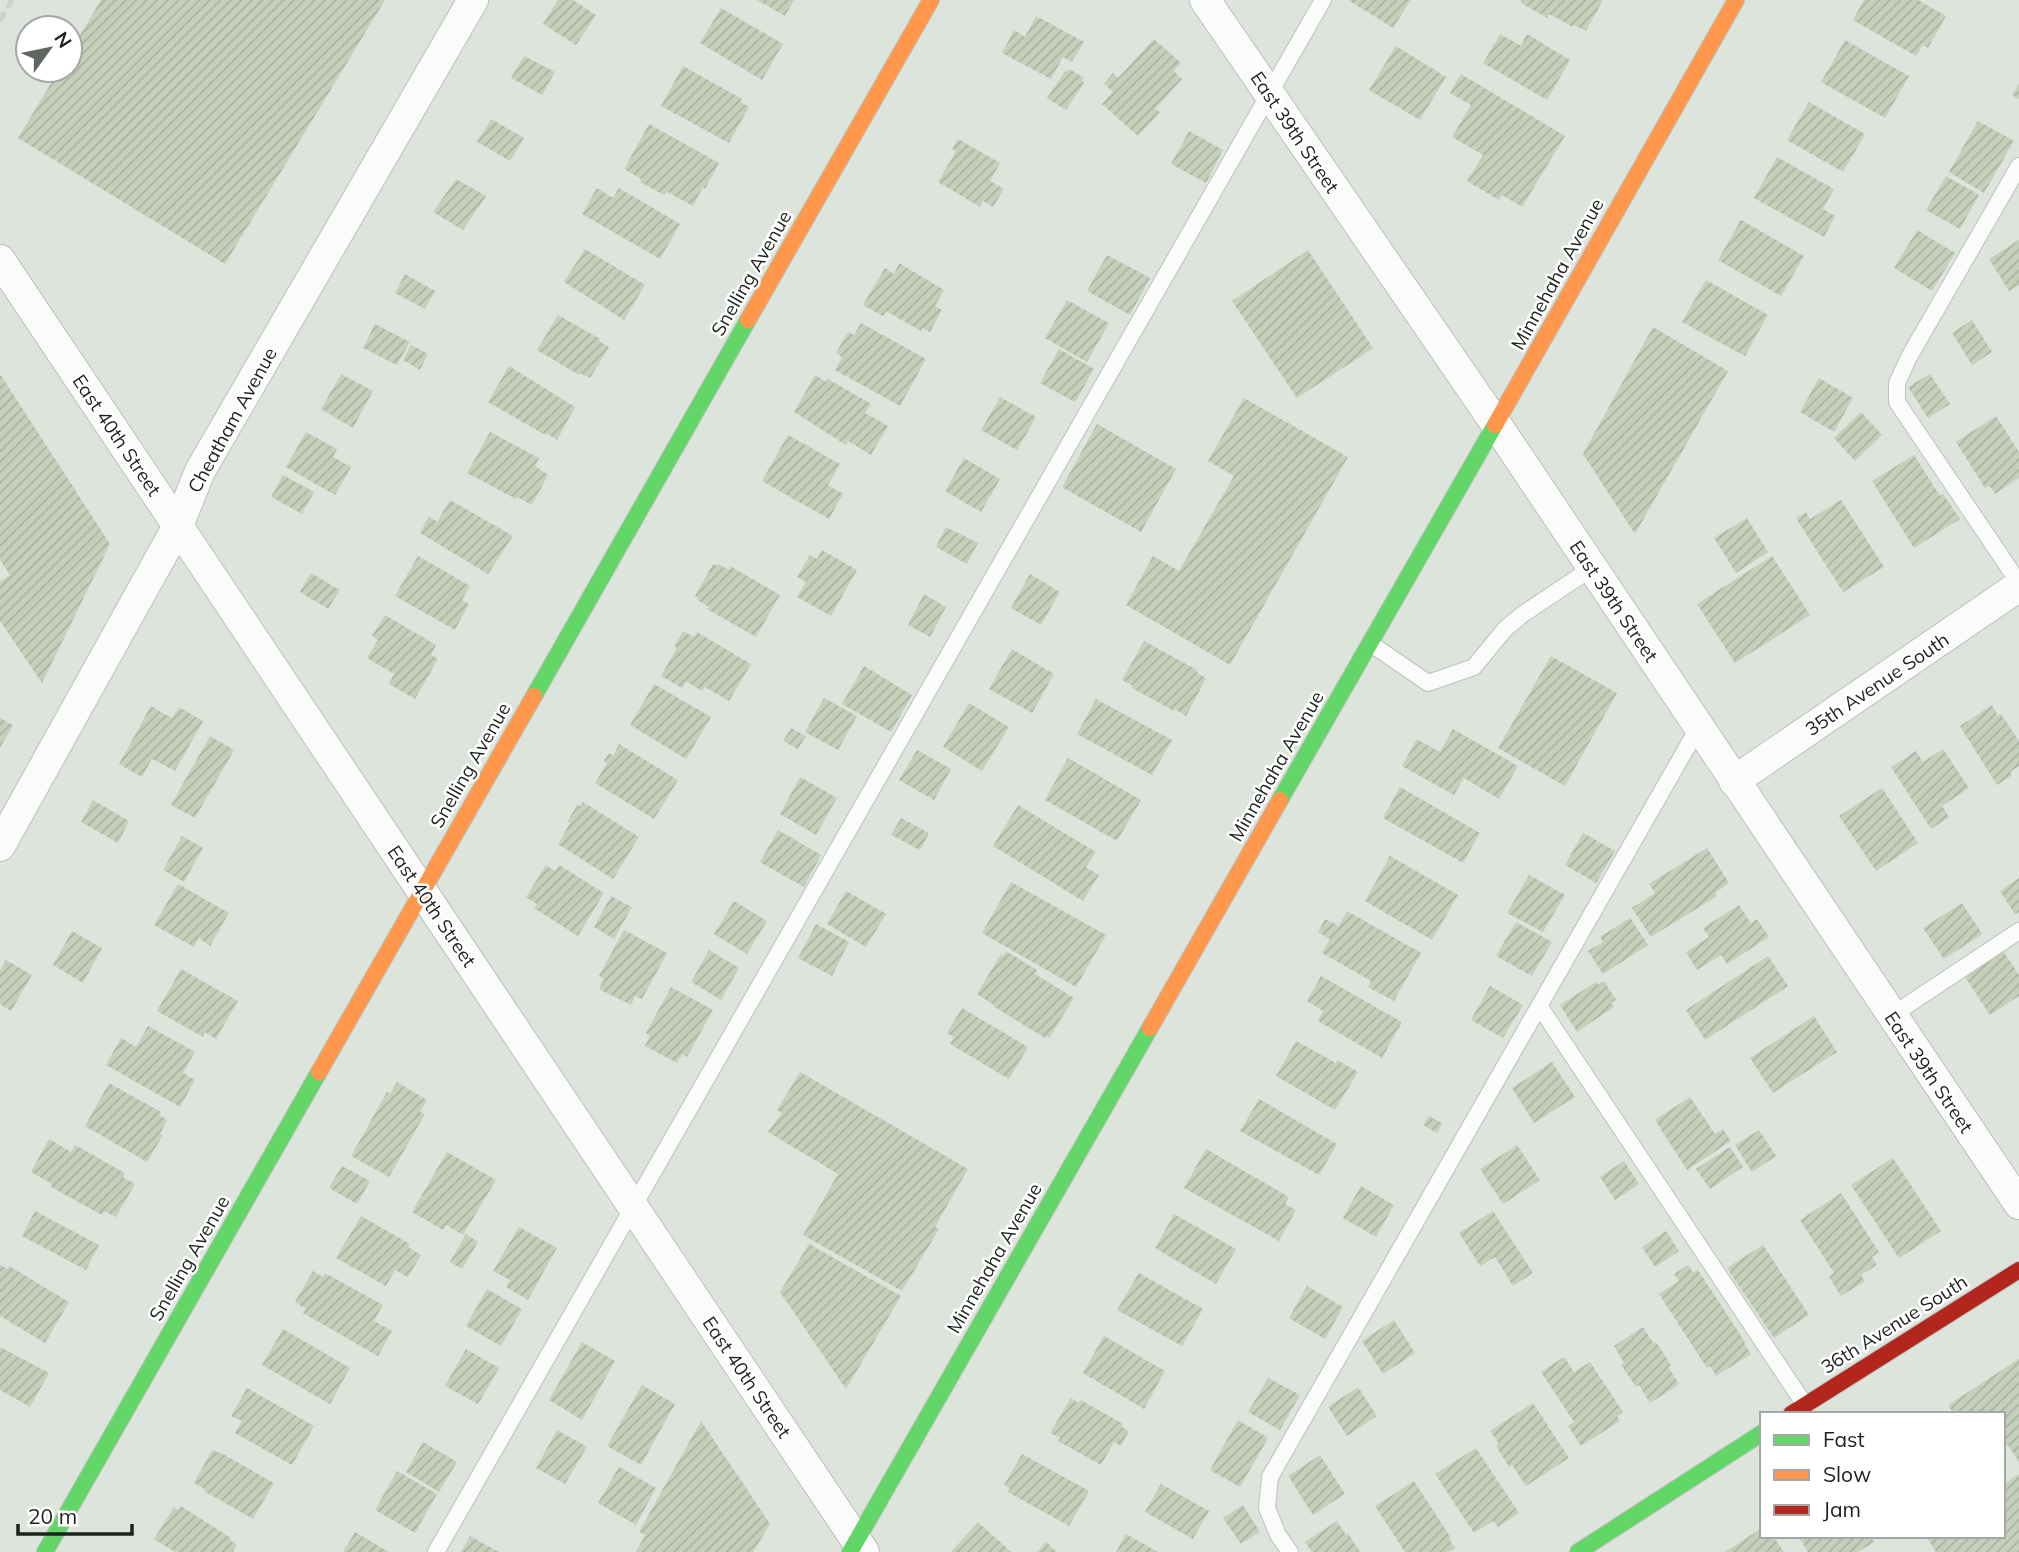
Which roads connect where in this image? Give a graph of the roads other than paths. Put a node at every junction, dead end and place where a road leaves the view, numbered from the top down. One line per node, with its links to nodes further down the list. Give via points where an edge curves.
1 (473, 0): 10 (street, Cheatham Avenue, via 200,471)
2 (931, 0): 17 (street, Snelling Avenue)
3 (1205, 0): 6 (street, East 39th Street)
4 (1323, 0): 6 (lane)
5 (1736, 0): 9 (street, Minnehaha Avenue)
6 (1269, 95): 9 (street, East 39th Street); 22 (lane)
7 (2019, 166): 12 (lane, via 1909,357 1897,383 1897,402)
8 (0, 260): 10 (street, East 40th Street)
9 (1496, 424): 11 (street, East 39th Street); 13 (street, Minnehaha Avenue)
10 (178, 526): 16 (street, Cheatham Avenue); 17 (street, East 40th Street)
11 (1592, 568): 13 (lane, via 1504,629 1474,667 1428,683); 14 (street, East 39th Street)
12 (2019, 585): 15 (street, 35th Avenue South)
13 (1370, 643): 26 (street, Minnehaha Avenue)
14 (1698, 728): 15 (street, East 39th Street); 19 (lane)
15 (1734, 781): 20 (street, East 39th Street)
16 (0, 846)
17 (422, 891): 22 (street, East 40th Street); 27 (street, Snelling Avenue)
18 (2019, 931): 20 (lane)
19 (1540, 1007): 24 (lane); 29 (lane, via 1270,1477 1267,1508)
20 (1891, 1016): 21 (street, East 39th Street)
21 (2019, 1204)
22 (632, 1207): 26 (street, East 40th Street); 28 (lane)
23 (2019, 1270): 24 (street, 36th Avenue South)
24 (1798, 1409)
25 (1760, 1434): 30 (street)
26 (857, 1548)
27 (45, 1552)
28 (436, 1552)
29 (1290, 1552)
30 (1578, 1552)

